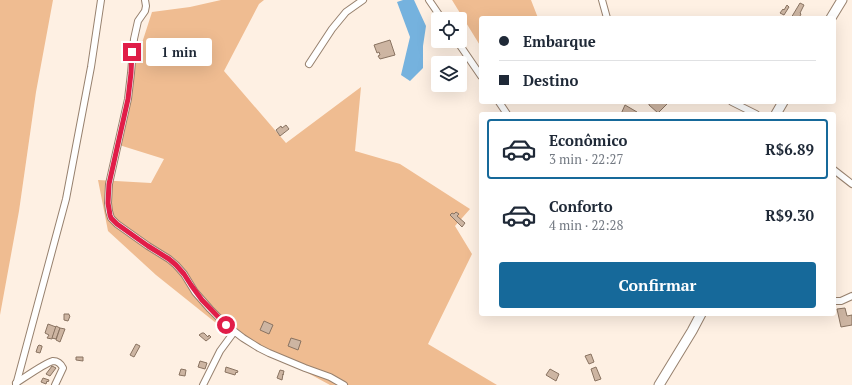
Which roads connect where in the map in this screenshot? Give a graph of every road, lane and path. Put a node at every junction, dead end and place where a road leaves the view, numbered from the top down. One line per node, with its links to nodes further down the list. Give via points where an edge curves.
1 (101, 0): 21 (street, via 66,199)
2 (145, 0): 20 (street, via 145,11 138,21 134,39 128,99 109,184 108,211 114,222 176,265 202,300)
3 (363, 0): 11 (street, via 346,12)
4 (429, 0): 7 (street)
5 (602, 0): 8 (street)
6 (842, 0): 9 (street)
7 (437, 12)
8 (606, 16)
9 (832, 16)
10 (462, 48): 12 (street)
11 (309, 64)
12 (479, 73)
13 (736, 104): 14 (street)
14 (752, 112)
15 (836, 172): 16 (street)
16 (852, 184)
17 (852, 296): 18 (street)
18 (836, 301)
19 (700, 316): 25 (street)
20 (234, 332): 23 (street, via 220,351); 24 (street, via 259,348)
21 (16, 384): 22 (street, via 55,361 63,368)
22 (55, 385)
23 (204, 385)
24 (344, 385)
25 (659, 385)

